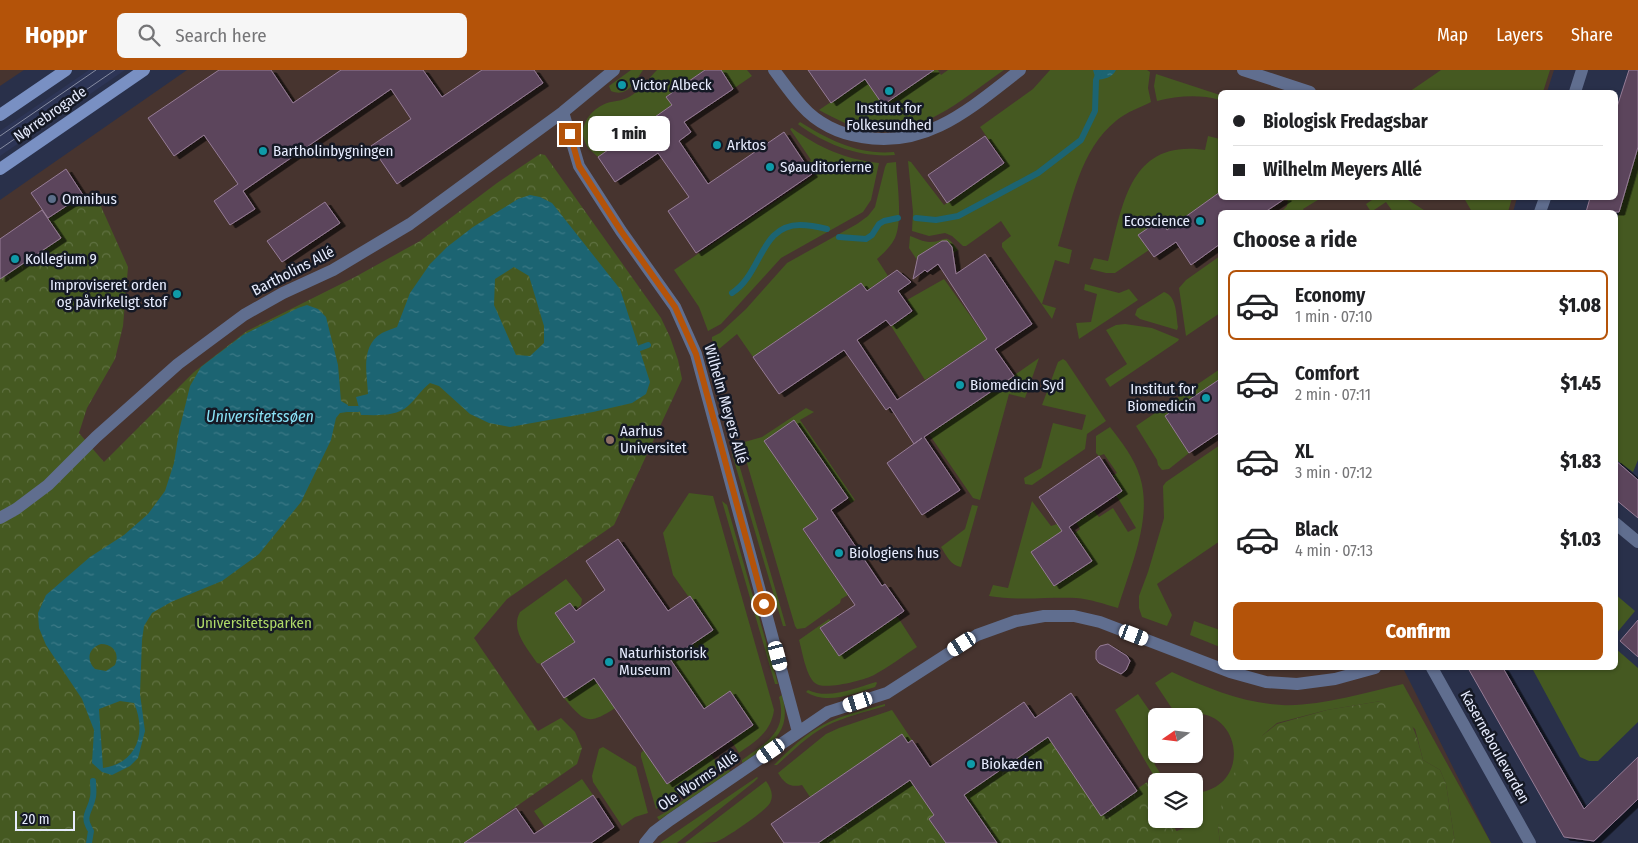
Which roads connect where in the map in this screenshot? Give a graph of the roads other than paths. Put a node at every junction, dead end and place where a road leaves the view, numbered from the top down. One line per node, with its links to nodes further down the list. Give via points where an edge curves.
1 (66, 70): 11 (main road, Nørrebrogade)
2 (144, 70): 12 (main road, Nørrebrogade)
3 (614, 70): 10 (street, Bartholins Allé)
4 (774, 70): 5 (street, via 802,107 824,124 849,135 875,140 900,139 930,131 959,115)
5 (1020, 70)
6 (1243, 70): 8 (street)
7 (1582, 70): 9 (street)
8 (1304, 90)
9 (1576, 90)
10 (563, 112): 13 (street, Bartholins Allé, via 410,224 333,270 244,314 178,364 96,437 48,486); 20 (street, Wilhelm Meyers Allé, via 579,166 675,307 694,347)
11 (0, 115)
12 (0, 169)
13 (0, 518)
14 (1618, 525): 15 (street)
15 (1638, 542)
16 (1218, 667): 20 (street, Ole Worms Allé, via 1100,622 1074,616 1044,616 1016,621 976,635 887,693 828,712)
17 (1225, 670): 18 (street, Ole Worms Allé, via 1266,682 1297,684)
18 (1368, 670)
19 (1433, 670): 22 (street, Kaserneboulevarden)
20 (798, 732): 21 (street, Ole Worms Allé, via 670,820)
21 (645, 843)
22 (1530, 843)

